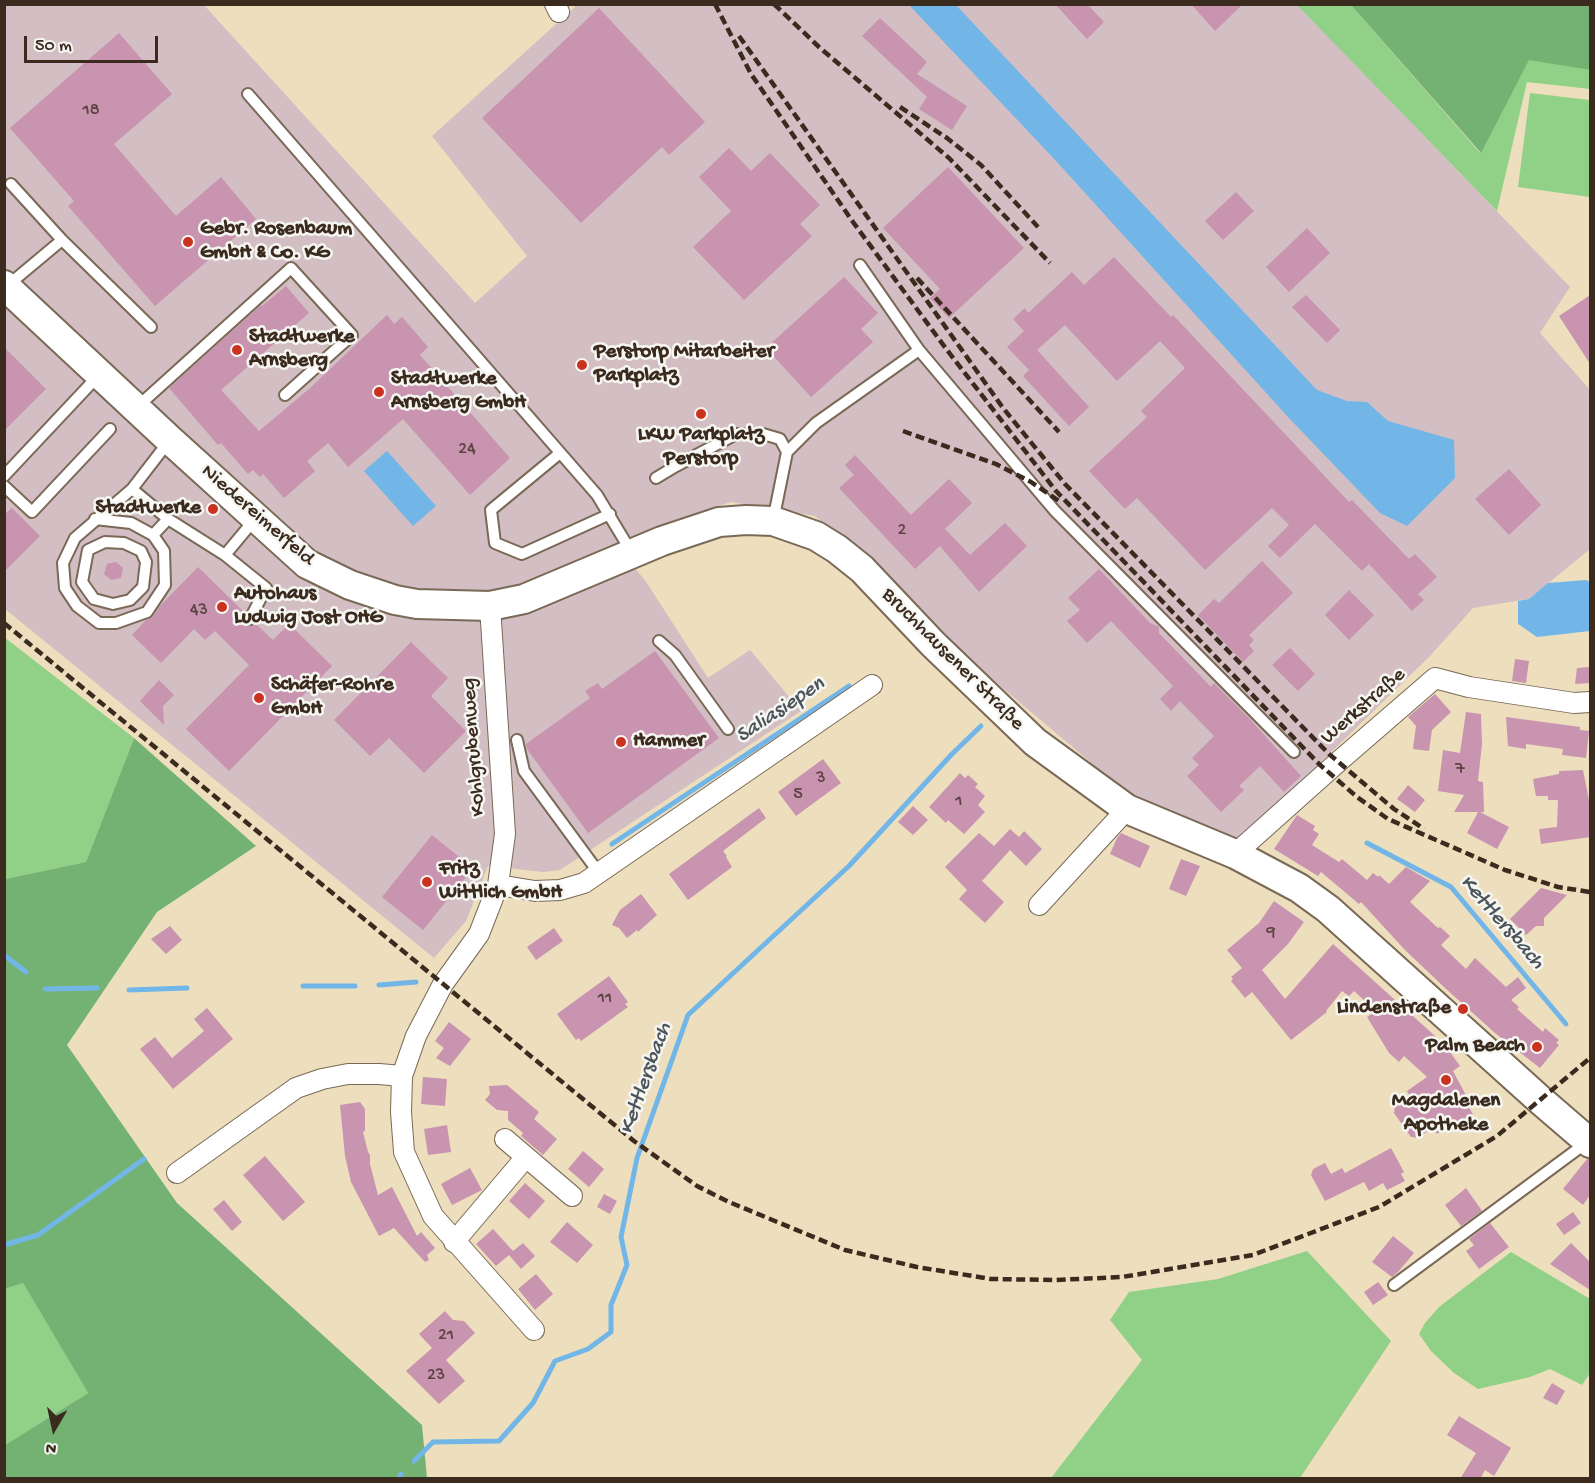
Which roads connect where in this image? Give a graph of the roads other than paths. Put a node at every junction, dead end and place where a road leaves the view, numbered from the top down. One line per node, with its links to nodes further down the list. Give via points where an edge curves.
1 (248, 94): 14 (lane)
2 (11, 184): 3 (lane)
3 (62, 240): 5 (lane); 6 (lane)
4 (860, 266): 7 (lane)
5 (5, 286): 8 (street, Niedereimerfeld)
6 (151, 327)
7 (919, 350): 13 (lane, via 816,423); 36 (lane, via 1055,511)
8 (101, 374): 10 (street, Niedereimerfeld); 15 (lane)
9 (285, 395): 10 (lane, via 352,335 291,268)
10 (136, 408): 12 (street, Niedereimerfeld)
11 (110, 429): 17 (lane, via 32,512)
12 (170, 440): 18 (lane); 20 (street, Niedereimerfeld)
13 (788, 452): 16 (lane, via 780,439 763,434 736,434); 23 (lane)
14 (560, 453): 19 (lane); 19 (lane, via 491,510 495,543 522,554)
15 (4, 476)
16 (656, 478)
17 (4, 486)
18 (132, 489): 21 (lane); 22 (lane)
19 (610, 514): 27 (lane)
20 (255, 518): 28 (lane); 29 (street, Niedereimerfeld, via 307,564 350,585 417,604)
21 (95, 519): 24 (lane, via 131,523); 25 (lane)
22 (168, 519): 24 (lane); 28 (lane)
23 (773, 521): 27 (street, Niedereimerfeld, via 719,522); 37 (street, Bruchhausener Straße, via 816,536 837,549 1035,742)
24 (153, 535): 25 (lane, via 164,551 165,585 147,612 116,623 99,622 77,606 64,588 63,563)
25 (75, 538): 26 (lane)
26 (88, 550): 26 (lane, via 105,542 124,543 141,551 146,562 143,586 130,600 113,604 94,599 82,582)
27 (633, 553): 29 (street, Niedereimerfeld, via 524,599)
28 (225, 555): 30 (lane, via 266,588)
29 (490, 606): 40 (street, Kohlgrubenweg, via 505,834)
30 (250, 619)
31 (659, 641): 34 (lane, via 675,656)
32 (872, 685): 39 (street)
33 (1590, 702): 38 (street, Werkstraße, via 1469,687 1435,678)
34 (728, 729)
35 (517, 740): 39 (lane, via 524,771)
36 (1294, 752)
37 (1127, 810): 38 (street, Bruchhausener Straße); 41 (street)
38 (1235, 854): 44 (street, Bruchhausener Straße, via 1299,888 1328,909)
39 (599, 873): 40 (street, via 584,883 560,890 535,891)
40 (498, 885): 42 (street, Kohlgrubenweg, via 479,934 443,984 421,1026)
41 (1039, 905)
42 (402, 1076): 46 (street, via 348,1074 296,1088); 48 (street, Kohlgrubenweg, via 404,1152 433,1216)
43 (505, 1139): 45 (street)
44 (1590, 1142): 49 (lane)
45 (526, 1157): 47 (street); 48 (street)
46 (177, 1173)
47 (572, 1196)
48 (454, 1242): 50 (street, Kohlgrubenweg)
49 (1394, 1285)
50 (534, 1330)

